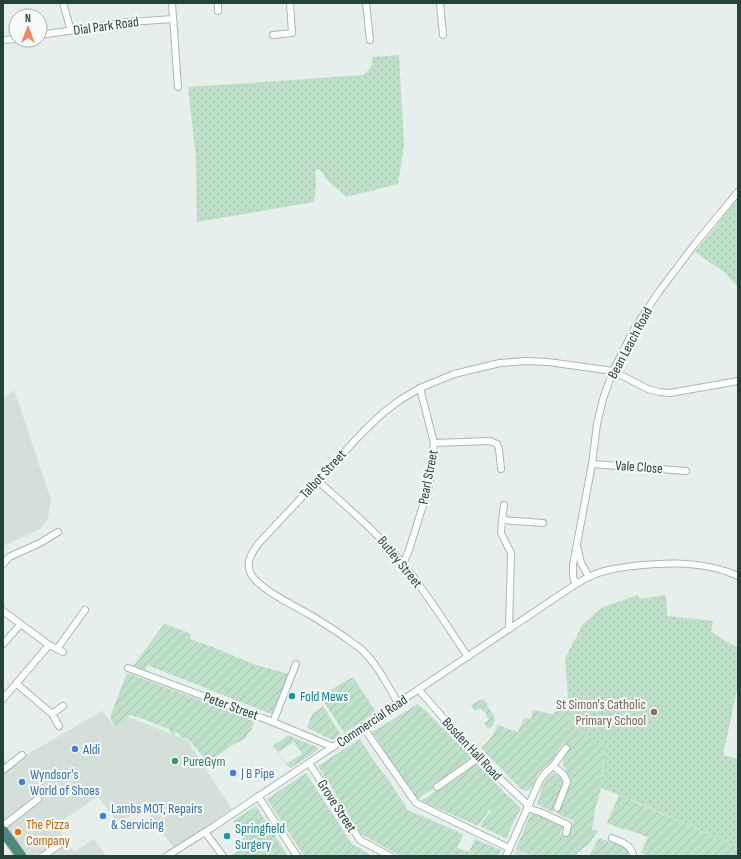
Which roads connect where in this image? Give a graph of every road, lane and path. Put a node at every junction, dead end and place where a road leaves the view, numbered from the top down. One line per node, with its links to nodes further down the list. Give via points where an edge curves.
1 (64, 3): 9 (street)
2 (172, 3): 8 (street)
3 (218, 3): 7 (street)
4 (290, 3): 11 (street, via 292,33)
5 (366, 3): 13 (street)
6 (440, 3): 12 (street)
7 (218, 11)
8 (173, 19): 9 (street, Dial Park Road, via 129,22); 14 (street)
9 (71, 31): 10 (street, Dial Park Road)
10 (48, 34)
11 (274, 35)
12 (443, 35)
13 (370, 40)
14 (178, 86)
15 (738, 192): 16 (street, Bean Leach Road, via 658,293 634,329)
16 (613, 371): 17 (street, Talbot Street, via 648,389 670,393); 18 (street, Talbot Street, via 548,362 500,363 454,374); 20 (street, Bean Leach Road, via 597,424)
17 (738, 381)
18 (420, 388): 19 (street, Pearl Street); 23 (street, Talbot Street, via 384,412)
19 (434, 443): 21 (street, via 490,440 499,450); 31 (street, Pearl Street, via 429,486)
20 (592, 464): 22 (street, Vale Close); 28 (street, Bean Leach Road)
21 (501, 469)
22 (686, 471)
23 (317, 480): 31 (street, Butley Street, via 374,531); 47 (street, Talbot Street, via 258,544 251,554 251,573 279,598 338,632 362,650)
24 (504, 505): 25 (street)
25 (502, 520): 26 (street); 38 (street, via 500,533 511,553)
26 (543, 523)
27 (58, 532): 29 (street, via 40,543)
28 (577, 545): 32 (street, Bean Leach Road, via 581,563); 34 (street, Bean Leach Road, via 573,565)
29 (6, 557): 30 (street)
30 (3, 564)
31 (403, 564): 41 (street, Butley Street)
32 (589, 576): 33 (street, Commercial Road, via 628,567 676,563 712,567); 34 (street, Commercial Road)
33 (738, 576)
34 (576, 584): 38 (street, Commercial Road)
35 (85, 610): 40 (street, via 60,651)
36 (3, 611): 37 (street)
37 (20, 625): 39 (street); 40 (street)
38 (509, 629): 41 (street, Commercial Road)
39 (3, 644)
40 (49, 645): 44 (street)
41 (468, 657): 45 (street, Commercial Road)
42 (296, 664): 50 (street)
43 (128, 668): 50 (street, Peter Street)
44 (16, 684): 46 (street); 49 (street)
45 (418, 690): 47 (street, Commercial Road); 56 (street, Bosden Hall Road)
46 (3, 699)
47 (398, 704): 52 (street, Commercial Road)
48 (62, 706): 49 (street)
49 (52, 714): 51 (street)
50 (273, 722): 53 (street, Peter Street)
51 (59, 726)
52 (363, 727): 53 (street, Commercial Road); 71 (street, via 416,803)
53 (333, 747): 57 (street, Commercial Road)
54 (566, 748): 58 (street)
55 (22, 756): 59 (street)
56 (478, 758): 60 (street); 63 (street, Bosden Hall Road)
57 (309, 763): 61 (street, Commercial Road); 77 (street, Grove Street, via 360,840)
58 (554, 766): 63 (street, via 540,780); 64 (street, via 564,775 566,782)
59 (3, 770)
60 (437, 787)
61 (258, 796): 67 (street, Commercial Road); 76 (street)
62 (38, 799): 65 (street)
63 (528, 806): 68 (street, via 568,825); 71 (street)
64 (556, 808)
65 (3, 826)
66 (3, 831): 72 (highway)
67 (205, 832): 74 (street, Commercial Road); 75 (street)
68 (566, 833)
69 (612, 838): 79 (street, via 628,845)
70 (62, 843): 73 (street)
71 (509, 848): 78 (street)
72 (21, 856)
73 (42, 856)
74 (167, 856)
75 (223, 856)
76 (297, 856)
77 (390, 856)
78 (506, 856)
79 (632, 856)

